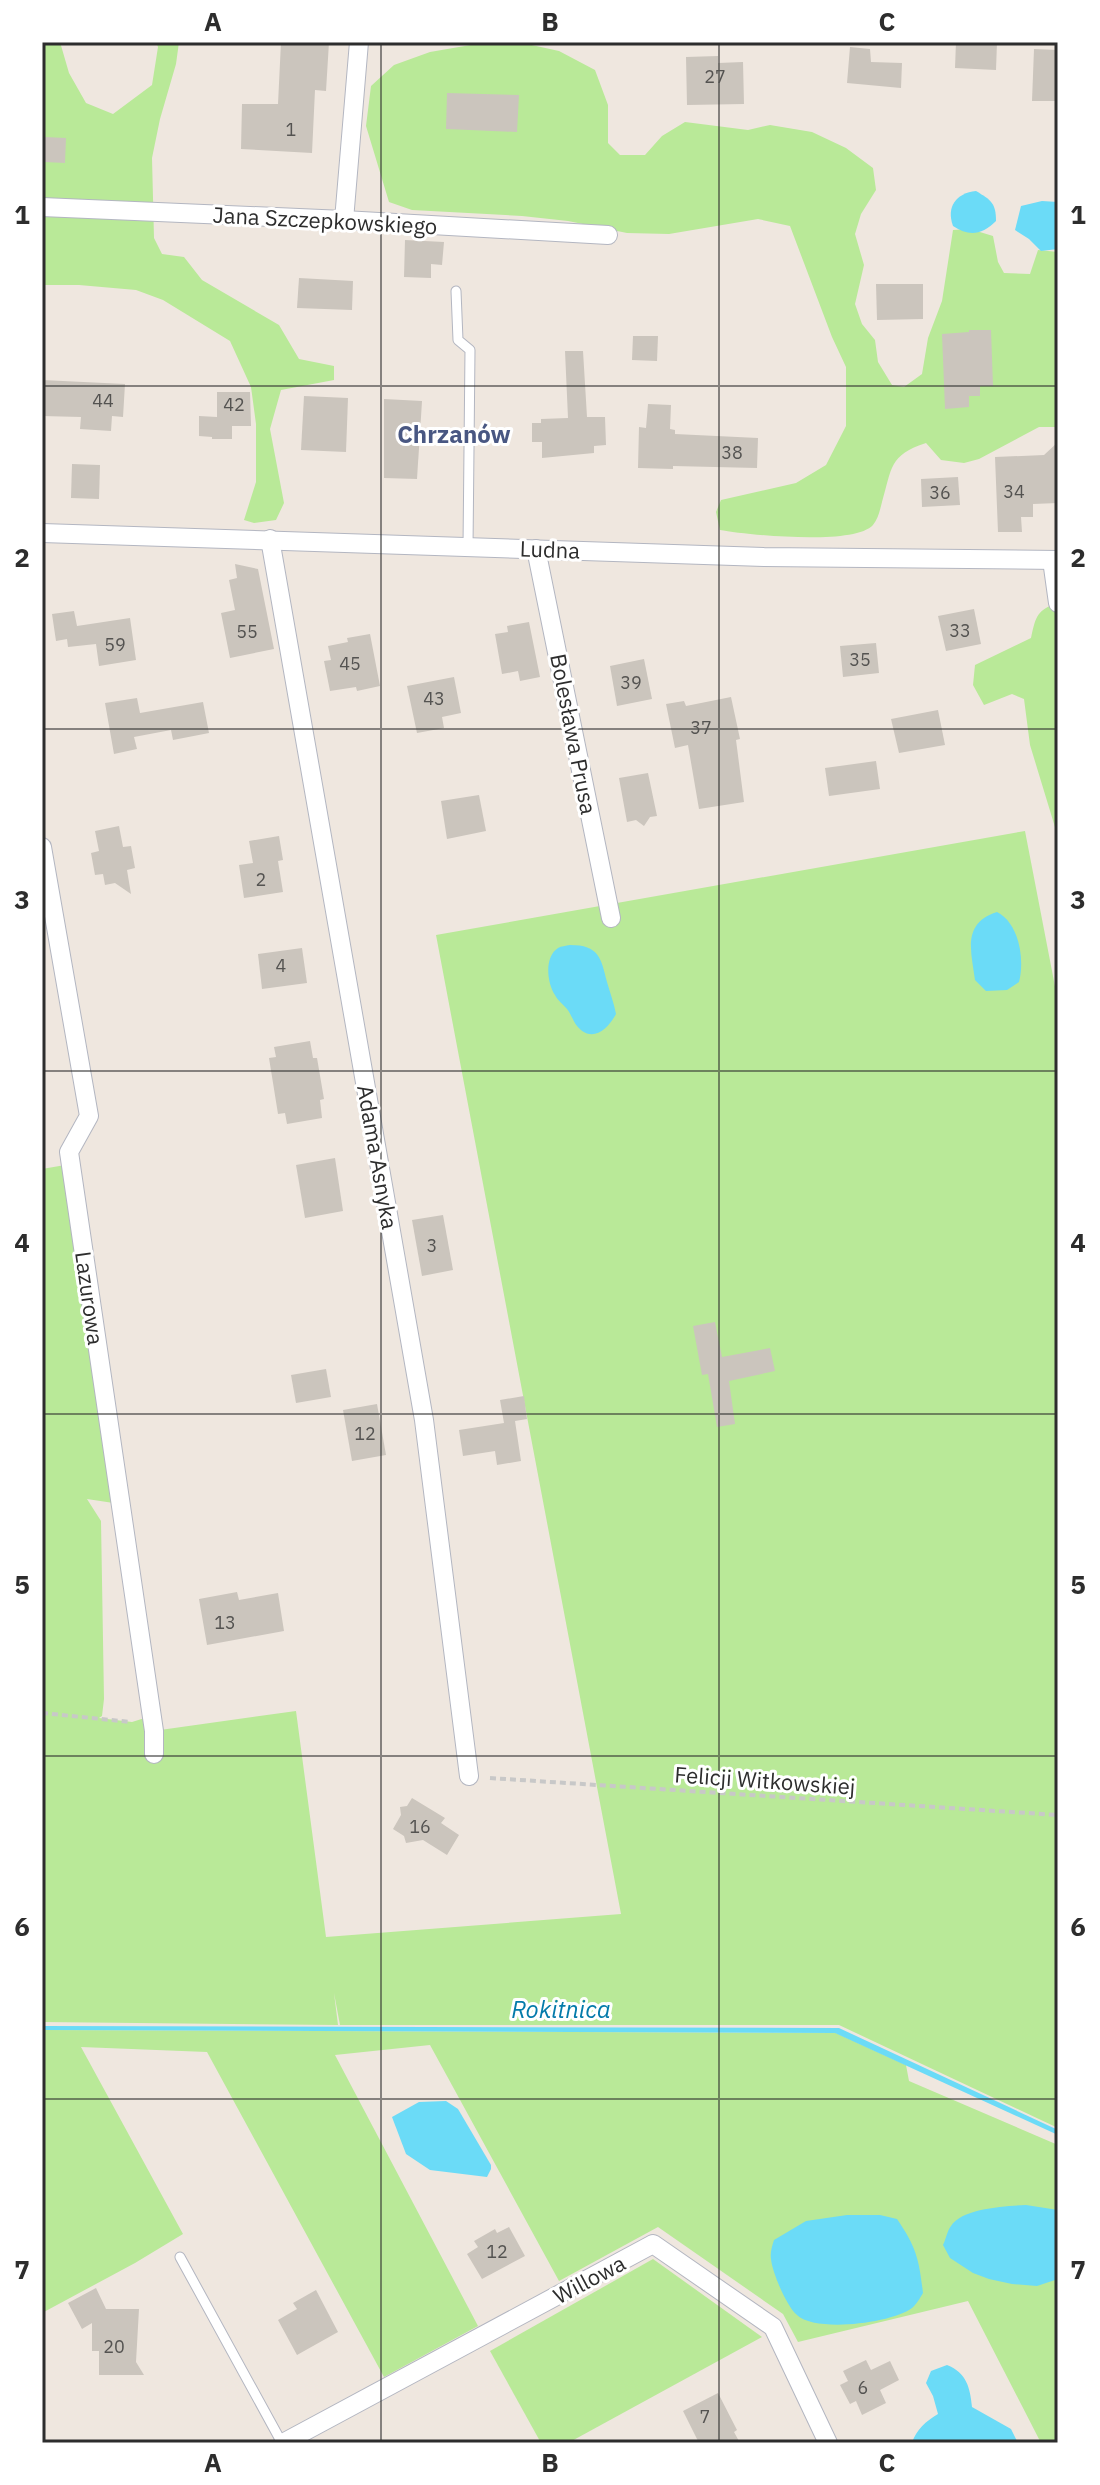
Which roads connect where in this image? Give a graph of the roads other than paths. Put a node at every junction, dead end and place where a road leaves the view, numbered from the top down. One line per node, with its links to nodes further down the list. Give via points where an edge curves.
1 (359, 42): 3 (street)
2 (42, 207): 3 (street, Jana Szczepkowskiego)
3 (344, 220): 4 (street, Jana Szczepkowskiego)
4 (608, 235)
5 (456, 291): 8 (lane, via 458,340 470,350)
6 (42, 533): 7 (street, Ludna)
7 (270, 539): 8 (street, Ludna); 15 (street, Adama Asnyka, via 424,1420)
8 (468, 547): 9 (street, Ludna)
9 (536, 549): 10 (street, Ludna); 13 (street, Bolesława Prusa)
10 (1055, 560): 11 (street)
11 (1058, 603)
12 (42, 847): 14 (street, Lazurowa, via 89,1116 69,1152)
13 (611, 918)
14 (154, 1754)
15 (469, 1776)
16 (180, 2257): 17 (lane, Willowa)
17 (282, 2443): 18 (street, Willowa, via 653,2244 773,2327)
18 (828, 2443)

